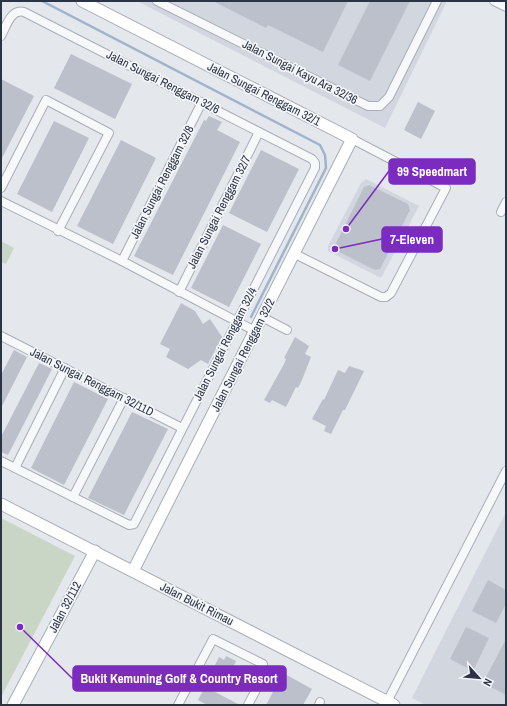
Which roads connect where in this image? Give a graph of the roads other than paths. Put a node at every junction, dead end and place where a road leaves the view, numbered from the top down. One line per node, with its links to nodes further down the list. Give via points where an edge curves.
1 (82, 1): 9 (street, Jalan Sungai Renggam 32/1)
2 (158, 1): 3 (street, Jalan Sungai Kayu Ara 32/36, via 368,106 380,106 389,97)
3 (437, 1)
4 (494, 1): 5 (street)
5 (506, 7)
6 (1, 36): 7 (street, Jalan Sungai Renggam 32/6, via 16,12 24,12)
7 (202, 102): 8 (street, Jalan Sungai Renggam 32/6); 17 (street, Jalan Sungai Renggam 32/8)
8 (259, 132): 10 (street, Jalan Sungai Renggam 32/6, via 312,159); 18 (street, Jalan Sungai Renggam 32/7)
9 (352, 139): 16 (street, Jalan Sungai Renggam 32/2); 16 (street, Jalan Sungai Renggam 32/1, via 446,188 391,293 386,297 380,297)
10 (315, 163): 20 (street, Jalan Sungai Renggam 32/4, via 315,168)
11 (1, 188): 15 (street, via 46,100 109,133)
12 (1, 201): 15 (street)
13 (506, 202): 14 (street)
14 (500, 212)
15 (58, 231): 17 (street)
16 (295, 254): 19 (street, Jalan Sungai Renggam 32/2)
17 (122, 261): 18 (street)
18 (179, 292): 20 (street)
19 (262, 317): 21 (street); 22 (street, Jalan Sungai Renggam 32/2)
20 (237, 322): 22 (street); 26 (street, Jalan Sungai Renggam 32/4)
21 (287, 330)
22 (255, 331): 33 (street, Jalan Sungai Renggam 32/2)
23 (1, 336): 24 (street, Jalan Sungai Renggam 32/11D)
24 (65, 368): 25 (street, Jalan Sungai Renggam 32/11D); 28 (street)
25 (124, 398): 26 (street, Jalan Sungai Renggam 32/11D); 30 (street)
26 (182, 428): 30 (street, Jalan Sungai Renggam 32/4, via 134,524 129,525)
27 (1, 460): 28 (street)
28 (15, 468): 30 (street)
29 (506, 471): 34 (street)
30 (73, 497)
31 (1, 504): 32 (street, Jalan Bukit Rimau)
32 (95, 551): 33 (street, Jalan Bukit Rimau); 35 (street, Jalan 32/112)
33 (133, 571): 34 (street, Jalan Bukit Rimau)
34 (391, 703)
35 (13, 705)
36 (178, 705): 37 (street, via 213,639 263,664 265,673)
37 (248, 705)

